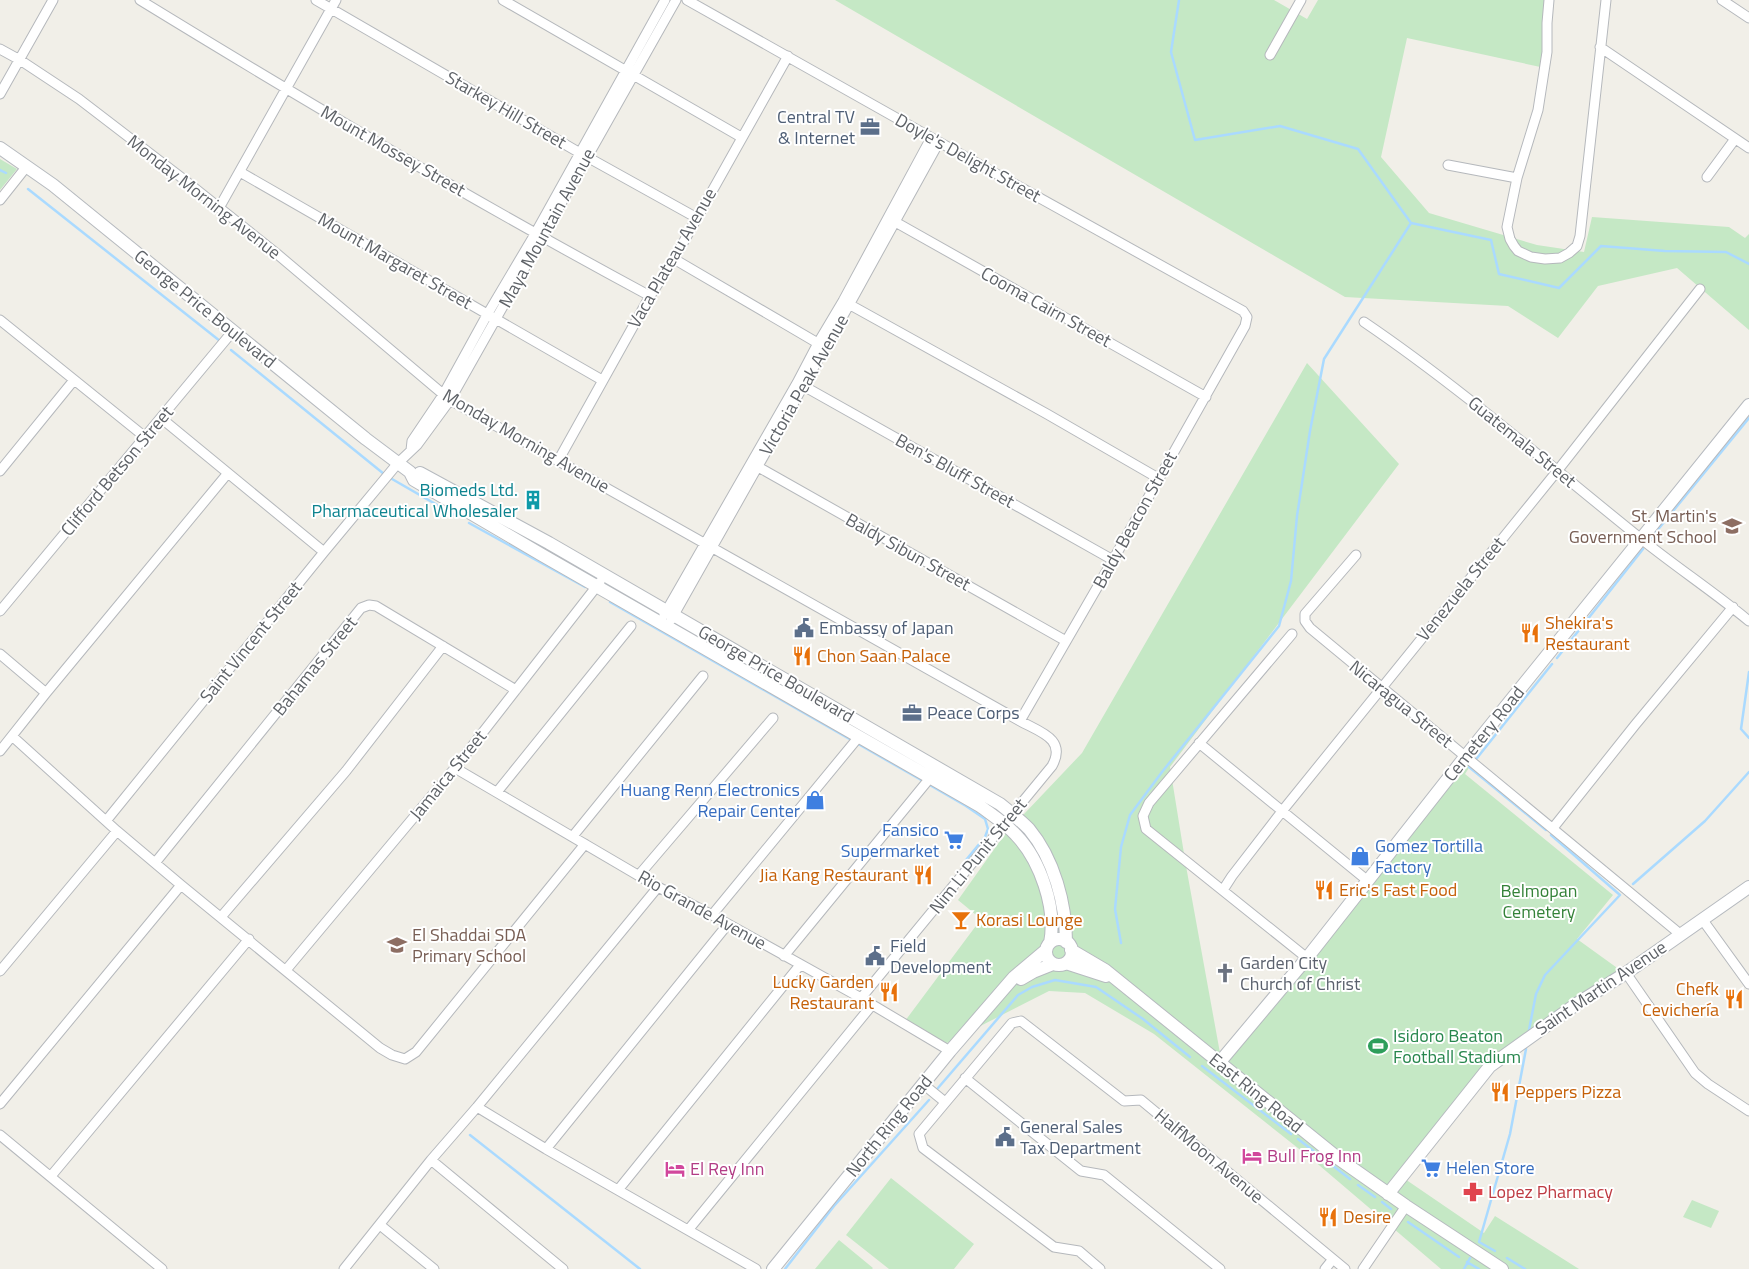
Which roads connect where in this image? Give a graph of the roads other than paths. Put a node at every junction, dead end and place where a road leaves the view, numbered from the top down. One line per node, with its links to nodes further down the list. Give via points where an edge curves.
1 (53, 0): 19 (street)
2 (140, 0): 21 (street, Mount Mossey Street)
3 (316, 0): 13 (street, Starkey Hill Street)
4 (336, 0): 13 (street)
5 (503, 0): 20 (street)
6 (665, 0): 20 (street, Maya Mountain Avenue)
7 (676, 0): 20 (street, Maya Mountain Avenue)
8 (687, 0): 18 (street, Doyle's Delight Street)
9 (1301, 0): 17 (street)
10 (1549, 0): 33 (street, via 1547,52 1538,110)
11 (1606, 0): 15 (street)
12 (1722, 0): 14 (street)
13 (331, 9): 21 (street); 28 (street, Starkey Hill Street)
14 (1749, 18)
15 (1600, 48): 24 (street); 33 (street, via 1580,236 1577,246 1569,253 1560,258 1545,259 1518,251 1510,239 1508,227)
16 (0, 49): 19 (street, Monday Morning Avenue)
17 (1270, 55)
18 (788, 56): 23 (street, Vaca Plateau Avenue); 25 (street, Doyle's Delight Street)
19 (20, 60): 22 (street); 35 (street, Monday Morning Avenue, via 79,99)
20 (629, 74): 23 (street); 28 (street, Maya Mountain Avenue)
21 (286, 89): 31 (street); 38 (street, Mount Mossey Street)
22 (0, 94)
23 (741, 137): 36 (street, Vaca Plateau Avenue)
24 (1735, 139): 27 (street); 32 (street)
25 (935, 140): 37 (street, Victoria Peak Avenue); 44 (street, Doyle's Delight Street, via 1243,311)
26 (0, 148): 29 (main road, George Price Boulevard)
27 (1749, 148)
28 (583, 155): 36 (street, Starkey Hill Street); 38 (street, Maya Mountain Avenue)
29 (28, 166): 34 (street); 47 (main road, George Price Boulevard)
30 (1448, 166): 33 (street)
31 (240, 172): 35 (street); 43 (street, Mount Margaret Street)
32 (1706, 177)
33 (1518, 178)
34 (0, 200)
35 (219, 208): 52 (street, Monday Morning Avenue)
36 (697, 218): 39 (street, Vaca Plateau Avenue)
37 (891, 220): 42 (street, Victoria Peak Avenue); 53 (street, Cooma Cairn Street)
38 (539, 236): 41 (street, Mount Mossey Street); 43 (street, Maya Mountain Avenue)
39 (674, 259): 41 (street, Vaca Plateau Avenue); 48 (street)
40 (1700, 289): 60 (street, Venezuela Street)
41 (650, 296): 50 (street, Vaca Plateau Avenue)
42 (846, 303): 48 (street, Victoria Peak Avenue); 64 (street)
43 (492, 317): 50 (street, Mount Margaret Street); 52 (street, Maya Mountain Avenue)
44 (1247, 317): 53 (street, Baldy Beacon Street)
45 (1364, 322): 60 (street, Guatemala Street, via 1422,363)
46 (2, 325): 49 (street)
47 (233, 331): 55 (street, Clifford Betson Street); 58 (main road, George Price Boulevard)
48 (821, 345): 51 (street, Victoria Peak Avenue)
49 (74, 380): 56 (street); 61 (street)
50 (602, 380): 57 (street, Vaca Plateau Avenue)
51 (800, 385): 59 (street, Victoria Peak Avenue); 69 (street, Ben's Bluff Street)
52 (446, 397): 57 (street, Monday Morning Avenue); 58 (street, Maya Mountain Avenue, via 417,445)
53 (1206, 397): 64 (street, Baldy Beacon Street)
54 (1749, 405): 65 (main road, Cemetery Road)
55 (161, 418): 56 (street, Clifford Betson Street); 63 (street)
56 (145, 437): 73 (street, Clifford Betson Street)
57 (558, 461): 66 (street, Monday Morning Avenue)
58 (398, 463): 62 (main road, George Price Boulevard); 67 (street, Saint Vincent Street)
59 (754, 465): 66 (street, Victoria Peak Avenue); 79 (street, Baldy Sibun Street)
60 (1558, 470): 65 (street, Guatemala Street); 83 (street, Venezuela Street)
61 (0, 471)
62 (410, 472): 70 (main road, George Price Boulevard, via 420,474); 71 (main road, George Price Boulevard, via 414,480)
63 (228, 473): 67 (street); 85 (street)
64 (1158, 478): 69 (street, Baldy Beacon Street)
65 (1641, 539): 72 (street, Guatemala Street); 94 (main road, Cemetery Road)
66 (708, 546): 74 (street, Victoria Peak Avenue); 89 (street, Monday Morning Avenue)
67 (324, 552): 100 (street, Saint Vincent Street)
68 (1356, 555): 83 (street, Nicaragua Street, via 1305,614 1305,621)
69 (1113, 560): 79 (street, Baldy Beacon Street)
70 (604, 575): 71 (street, Jamaica Street); 74 (main road, George Price Boulevard)
71 (598, 587): 76 (main road, George Price Boulevard); 84 (street, Jamaica Street)
72 (1733, 607): 75 (street, Guatemala Street); 102 (street)
73 (0, 611)
74 (670, 613): 76 (street, Victoria Peak Avenue); 86 (main road, George Price Boulevard)
75 (1749, 621)
76 (663, 625): 87 (main road, George Price Boulevard)
77 (631, 626): 97 (street)
78 (1292, 634): 92 (street)
79 (1066, 641): 89 (street, Baldy Beacon Street)
80 (442, 646): 84 (street, Bahamas Street); 106 (street, Bahamas Street, via 376,606 361,608); 115 (street, via 346,771)
81 (0, 654): 85 (street)
82 (703, 676): 104 (street)
83 (1381, 688): 94 (street, Nicaragua Street); 98 (street, Venezuela Street)
84 (516, 690): 95 (street, Jamaica Street)
85 (46, 693): 90 (street)
86 (812, 694): 87 (main road); 99 (main road, George Price Boulevard)
87 (805, 706): 96 (main road, George Price Boulevard)
88 (773, 718): 107 (street)
89 (1020, 721): 99 (street, Nim Li Punit Street, via 1051,738 1056,744 1057,757)
90 (12, 736): 93 (street); 100 (street)
91 (857, 738): 114 (street)
92 (1199, 743): 98 (street); 113 (street, via 1149,802 1143,816 1146,829)
93 (0, 751)
94 (1466, 757): 102 (street, Nicaragua Street); 109 (main road, Cemetery Road)
95 (455, 768): 97 (street, Rio Grande Avenue); 126 (street, Jamaica Street)
96 (930, 778): 101 (main road, George Price Boulevard, via 980,806); 122 (street)
97 (497, 792): 104 (street, Rio Grande Avenue)
98 (1282, 810): 109 (street); 113 (street, Venezuela Street)
99 (1012, 813): 101 (street, Nim Li Punit Street); 108 (main road, George Price Boulevard, via 1037,839)
100 (106, 821): 103 (street)
101 (1004, 824): 108 (main road, George Price Boulevard); 132 (street, Nim Li Punit Street)
102 (1553, 828): 118 (street, Nicaragua Street)
103 (117, 831): 106 (street); 127 (street)
104 (573, 836): 105 (street, Rio Grande Avenue)
105 (585, 844): 107 (street, Rio Grande Avenue); 126 (street, via 416,1052 405,1058 380,1048)
106 (155, 863): 110 (street)
107 (639, 875): 111 (street, Rio Grande Avenue)
108 (1047, 875): 120 (main road, George Price Boulevard, via 1052,927); 121 (main road, George Price Boulevard, via 1063,910)
109 (1368, 881): 123 (main road, Cemetery Road)
110 (181, 885): 115 (street); 139 (street)
111 (658, 886): 114 (street, Rio Grande Avenue); 140 (street)
112 (1749, 887): 116 (main road, Saint Martin Avenue)
113 (1223, 890): 123 (street)
114 (712, 914): 117 (street, Rio Grande Avenue)
115 (221, 917): 119 (street)
116 (1702, 919): 118 (main road, Saint Martin Avenue); 130 (street)
117 (728, 924): 122 (street, Rio Grande Avenue); 143 (street)
118 (1680, 934): 128 (main road, Saint Martin Avenue)
119 (248, 939): 126 (street); 145 (street)
120 (1048, 946): 121 (main road, via 1058,940); 124 (main road, via 1047,958); 131 (main road, North Ring Road)
121 (1069, 946): 124 (main road, via 1070,957); 129 (main road)
122 (784, 956): 125 (street, Rio Grande Avenue)
123 (1307, 958): 135 (main road, Cemetery Road)
124 (1059, 964): 129 (main road); 131 (main road, North Ring Road, via 1033,972)
125 (800, 965): 132 (street, Rio Grande Avenue); 146 (street)
126 (286, 970)
127 (0, 971)
128 (1626, 973): 141 (street, via 1695,1073); 147 (main road, Saint Martin Avenue, via 1490,1066)
129 (1114, 978): 135 (main road, East Ring Road)
130 (1749, 984)
131 (1008, 986): 134 (main road, North Ring Road)
132 (861, 998): 133 (street, Rio Grande Avenue)
133 (872, 1005): 134 (street, Rio Grande Avenue); 150 (street)
134 (950, 1051): 137 (main road, North Ring Road)
135 (1219, 1063): 147 (main road, East Ring Road)
136 (965, 1078): 138 (street); 151 (street, HalfMoon Avenue, via 1012,1023 1021,1021 1124,1101 1142,1100); 159 (street, via 1080,1171 1104,1175)
137 (923, 1084): 138 (street); 157 (main road, North Ring Road)
138 (945, 1102): 158 (street, via 919,1134 923,1148 1054,1247 1079,1251)
139 (0, 1104)
140 (477, 1107): 143 (street); 144 (street)
141 (1749, 1111)
142 (0, 1134): 145 (street)
143 (546, 1149): 146 (street)
144 (432, 1160): 149 (street); 155 (street)
145 (51, 1176): 152 (street)
146 (618, 1190): 150 (street)
147 (1388, 1194): 148 (main road, East Ring Road)
148 (1406, 1206): 162 (street); 163 (main road, East Ring Road)
149 (380, 1226): 153 (street); 154 (street)
150 (689, 1229): 156 (street)
151 (1333, 1259): 160 (street); 161 (street, HalfMoon Avenue)
152 (162, 1269)
153 (344, 1269)
154 (434, 1269)
155 (563, 1269)
156 (756, 1269)
157 (773, 1269)
158 (1100, 1269)
159 (1220, 1269)
160 (1325, 1269)
161 (1345, 1269)
162 (1363, 1269)
163 (1502, 1269)

